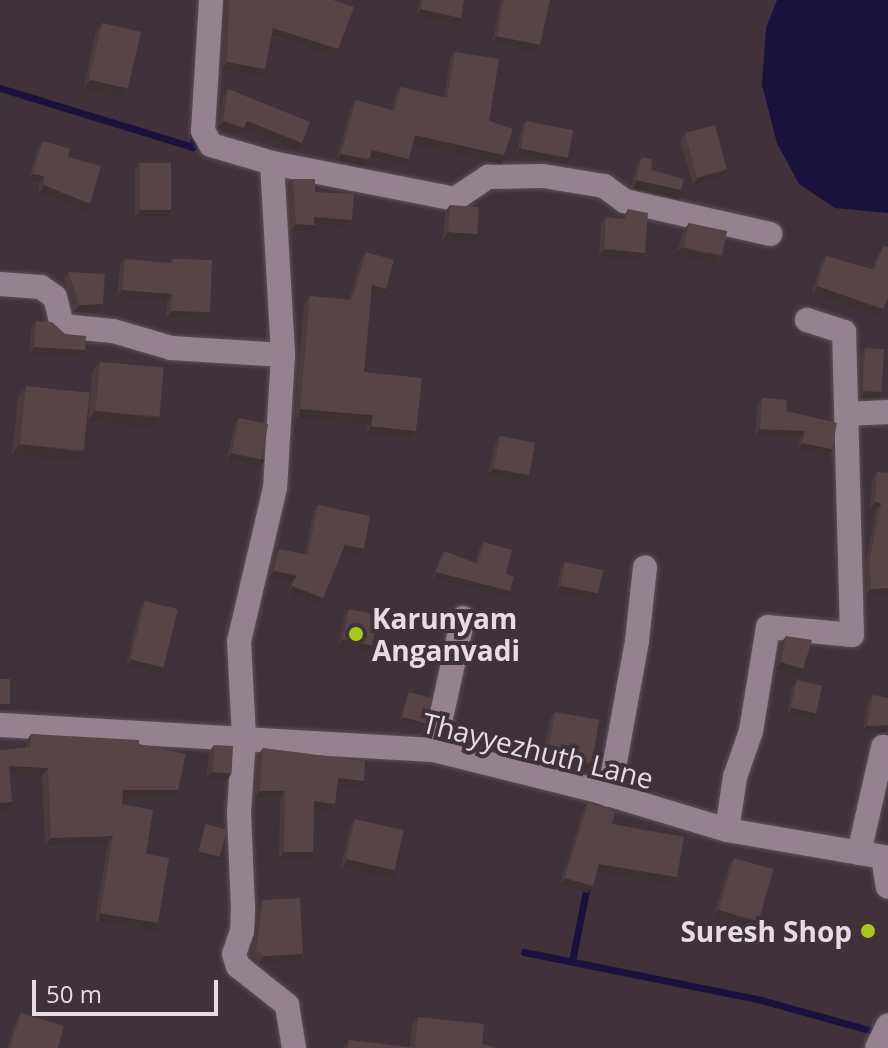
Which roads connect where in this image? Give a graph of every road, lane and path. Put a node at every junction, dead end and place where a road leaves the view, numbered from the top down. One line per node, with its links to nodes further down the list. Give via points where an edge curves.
1 (211, 0): 2 (street, via 203,131 211,145)
2 (272, 163): 3 (street, via 455,199 488,177 543,176 604,186 625,201); 6 (street)
3 (770, 234)
4 (0, 284): 6 (street, via 41,287 55,297 62,326 113,331 171,348)
5 (807, 320): 8 (street, via 844,332)
6 (283, 355): 12 (street, via 275,488 239,641)
7 (888, 412): 8 (street)
8 (847, 414): 16 (street, via 852,635 768,627)
9 (645, 567): 15 (street, via 637,641)
10 (463, 618): 14 (street)
11 (0, 725): 12 (street, Thayyezhuth Lane)
12 (244, 737): 14 (street, Thayyezhuth Lane); 19 (street, via 239,813 242,931 234,954 238,966 287,1005)
13 (883, 747): 17 (street)
14 (434, 750): 15 (street, Thayyezhuth Lane)
15 (605, 793): 16 (street, Thayyezhuth Lane)
16 (727, 830): 17 (street, Thayyezhuth Lane)
17 (859, 853): 18 (street, Thayyezhuth Lane, via 883,857)
18 (888, 887)
19 (294, 1048)

